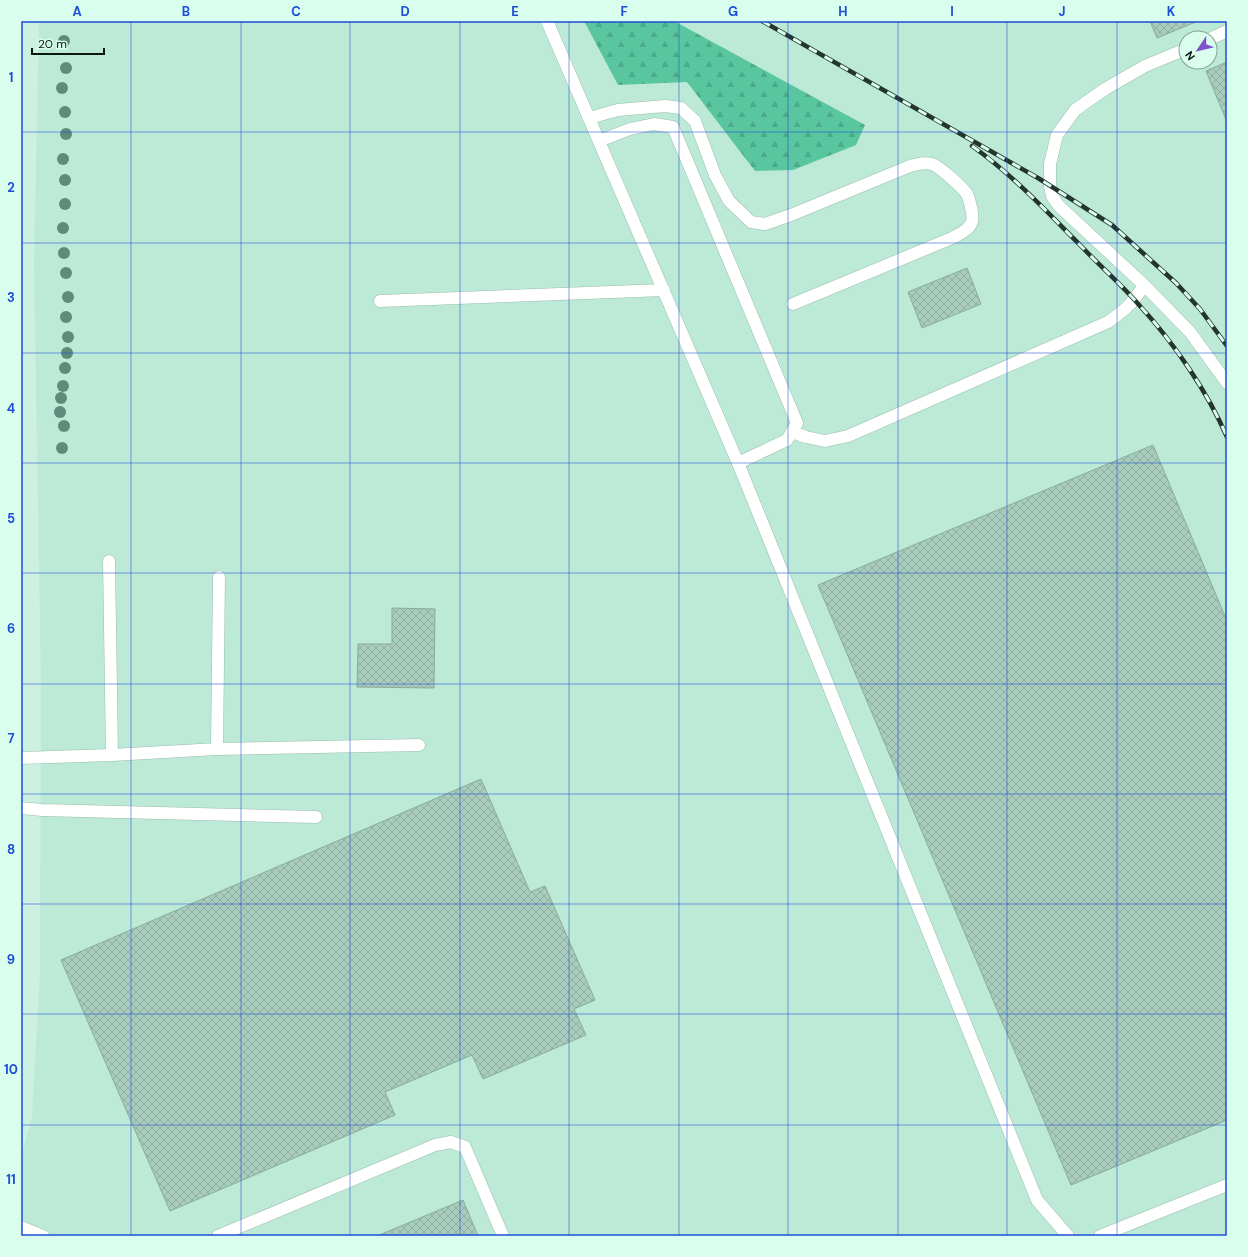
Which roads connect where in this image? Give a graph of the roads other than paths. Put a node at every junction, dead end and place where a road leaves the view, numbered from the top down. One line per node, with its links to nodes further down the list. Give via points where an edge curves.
1 (547, 21): 3 (lane)
2 (1178, 52): 5 (lane, via 1145,66 1075,110 1057,135 1050,164 1052,196 1059,206)
3 (589, 118): 4 (lane); 8 (lane, via 618,110 665,106 681,108 695,121 715,175 729,201 751,222 766,224 923,163 934,164 967,194 973,221 967,229 952,238)
4 (599, 141): 6 (lane); 10 (lane, via 630,129 654,124 673,127 797,423)
5 (1144, 285): 9 (lane, via 1190,332); 10 (lane, via 1135,300 1108,322 848,436 825,441)
6 (664, 290): 7 (lane); 11 (lane)
7 (380, 301)
8 (793, 304)
9 (1227, 383)
10 (792, 432): 11 (lane, via 787,440)
11 (738, 463): 25 (lane, via 1037,1200)
12 (109, 560): 16 (lane)
13 (219, 577): 15 (lane)
14 (419, 745): 15 (lane)
15 (217, 749): 16 (lane)
16 (112, 755): 17 (lane)
17 (21, 758)
18 (21, 808): 19 (lane)
19 (316, 817)
20 (1227, 1185): 26 (lane)
21 (21, 1227): 22 (lane)
22 (43, 1236)
23 (218, 1236): 24 (lane, via 435,1145 451,1142 465,1147)
24 (504, 1236)
25 (1068, 1236)
26 (1100, 1236)

